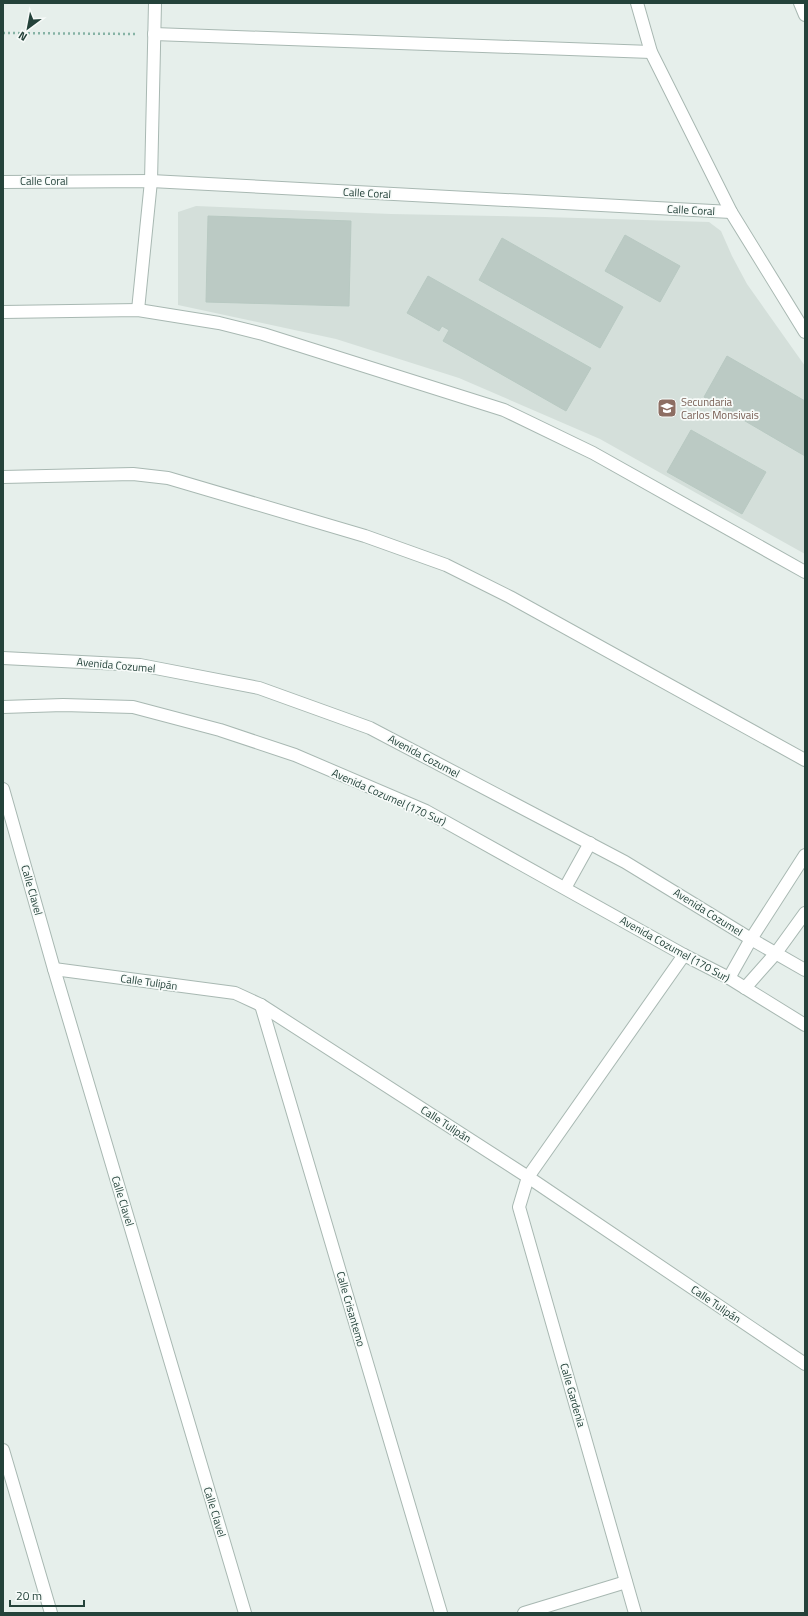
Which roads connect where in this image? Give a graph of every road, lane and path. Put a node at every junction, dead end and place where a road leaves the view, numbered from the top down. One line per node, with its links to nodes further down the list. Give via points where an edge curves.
1 (155, 3): 6 (street)
2 (637, 3): 7 (street)
3 (800, 3): 4 (street)
4 (805, 15)
5 (3, 33): 6 (path)
6 (154, 34): 7 (street); 8 (street)
7 (651, 52): 10 (street)
8 (151, 181): 9 (street, Calle Coral); 10 (street, Calle Coral); 11 (street)
9 (3, 182)
10 (731, 212): 13 (street)
11 (138, 310): 12 (street); 15 (street, via 219,323 263,334 504,410 593,453)
12 (3, 312)
13 (805, 332)
14 (3, 477): 18 (street, via 133,474 168,478 365,536 446,565 510,597)
15 (805, 572)
16 (3, 658): 20 (street, Avenida Cozumel, via 140,665 259,688 370,728)
17 (3, 707): 22 (street, Avenida Cozumel (170 Sur), via 133,707 220,730 295,755 426,811)
18 (805, 760)
19 (3, 789): 27 (street, Calle Clavel)
20 (590, 844): 22 (street); 24 (street, Avenida Cozumel, via 625,862)
21 (805, 855): 24 (street)
22 (565, 888): 26 (street, Avenida Cozumel (170 Sur))
23 (805, 913): 25 (street)
24 (751, 939): 25 (street, Avenida Cozumel); 29 (street)
25 (776, 953): 28 (street, Avenida Cozumel); 30 (street)
26 (684, 955): 29 (street, Avenida Cozumel (170 Sur)); 33 (street, Calle Gardenia)
27 (54, 969): 31 (street, Calle Tulipán, via 235,994); 38 (street, Calle Clavel)
28 (805, 970)
29 (729, 978): 30 (street, Avenida Cozumel (170 Sur))
30 (745, 988): 32 (street, Avenida Cozumel (170 Sur))
31 (261, 1005): 33 (street, Calle Tulipán); 39 (street, Calle Crisantemo)
32 (805, 1025)
33 (528, 1177): 34 (street, Calle Tulipán); 36 (street, Calle Gardenia, via 519,1207)
34 (805, 1364)
35 (3, 1450): 37 (street)
36 (626, 1582): 40 (street); 41 (street, Calle Gardenia)
37 (51, 1613)
38 (245, 1613)
39 (441, 1613)
40 (524, 1613)
41 (635, 1613)

